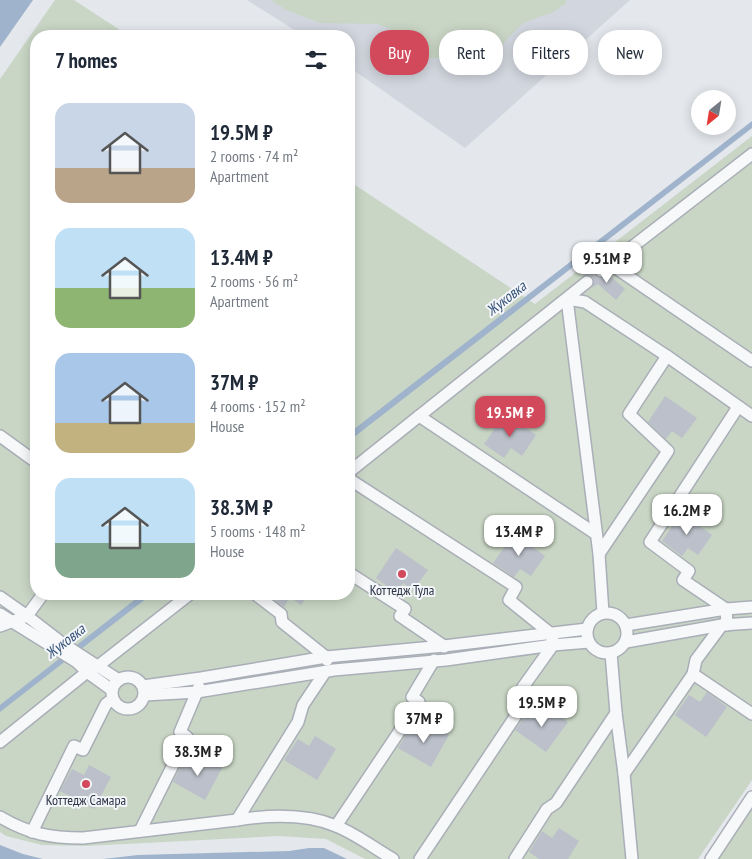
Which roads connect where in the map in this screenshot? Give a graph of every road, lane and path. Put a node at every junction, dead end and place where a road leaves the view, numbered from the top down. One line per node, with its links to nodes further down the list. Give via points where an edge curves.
1 (752, 154): 2 (street)
2 (610, 264): 3 (street); 7 (street)
3 (600, 271)
4 (586, 282): 5 (street)
5 (567, 298): 6 (street, via 585,302); 9 (street); 15 (street)
6 (667, 356): 8 (street); 16 (street, via 629,414 668,451)
7 (751, 357)
8 (738, 407): 10 (street); 23 (street, via 650,542 689,571 683,580)
9 (419, 416): 13 (street); 15 (street)
10 (752, 416)
11 (0, 436): 12 (street)
12 (30, 458)
13 (355, 467)
14 (355, 484): 33 (street, via 516,587 508,600)
15 (596, 534): 16 (street)
16 (598, 554): 24 (street)
17 (355, 577): 38 (street, via 405,609 400,616)
18 (0, 597): 26 (street)
19 (39, 600): 26 (street)
20 (182, 600): 44 (street)
21 (263, 600): 41 (street, via 281,614 282,622)
22 (752, 607): 23 (street)
23 (726, 609): 29 (street); 30 (street)
24 (603, 613): 29 (street, via 617,615); 32 (street, via 593,619)
25 (0, 614): 27 (street)
26 (27, 616): 27 (street); 39 (street)
27 (12, 622): 31 (street); 39 (street)
28 (752, 623): 30 (street)
29 (626, 625): 35 (street)
30 (724, 625): 35 (street); 47 (street, via 696,660)
31 (0, 626)
32 (587, 629): 33 (street); 34 (street)
33 (550, 633): 36 (street); 37 (street); 38 (street)
34 (589, 642): 36 (street); 40 (street, via 598,652)
35 (626, 642): 40 (street)
36 (572, 644): 37 (street)
37 (553, 645): 43 (street); 64 (street, via 523,687 531,693)
38 (444, 646): 41 (street); 43 (street)
39 (60, 647): 42 (street)
40 (611, 653): 53 (street)
41 (326, 657): 45 (street); 48 (street)
42 (80, 660): 44 (street); 46 (street)
43 (440, 660): 45 (street); 60 (street, via 412,697 419,702)
44 (98, 666): 46 (street); 49 (street)
45 (330, 671): 51 (street); 59 (street, via 303,705 298,722)
46 (87, 672): 52 (street); 55 (street)
47 (693, 674): 54 (street); 56 (street)
48 (201, 678): 50 (street); 51 (street)
49 (119, 680): 50 (street, via 135,678); 52 (street, via 113,686)
50 (144, 691): 51 (street); 52 (street, via 140,705 130,710 116,704)
51 (197, 692): 61 (street, via 180,732 187,737)
52 (112, 694): 62 (street, via 83,750 74,746)
53 (616, 713): 56 (street); 65 (street)
54 (752, 714)
55 (0, 742)
56 (624, 774): 66 (street)
57 (752, 797): 67 (street)
58 (0, 817): 62 (street)
59 (237, 820): 60 (street, via 275,816 316,820); 61 (street)
60 (336, 826): 63 (street)
61 (140, 831): 62 (street, via 83,838 49,837)
62 (32, 832)
63 (393, 859)
64 (420, 859)
65 (515, 859)
66 (632, 859)
67 (711, 859)

